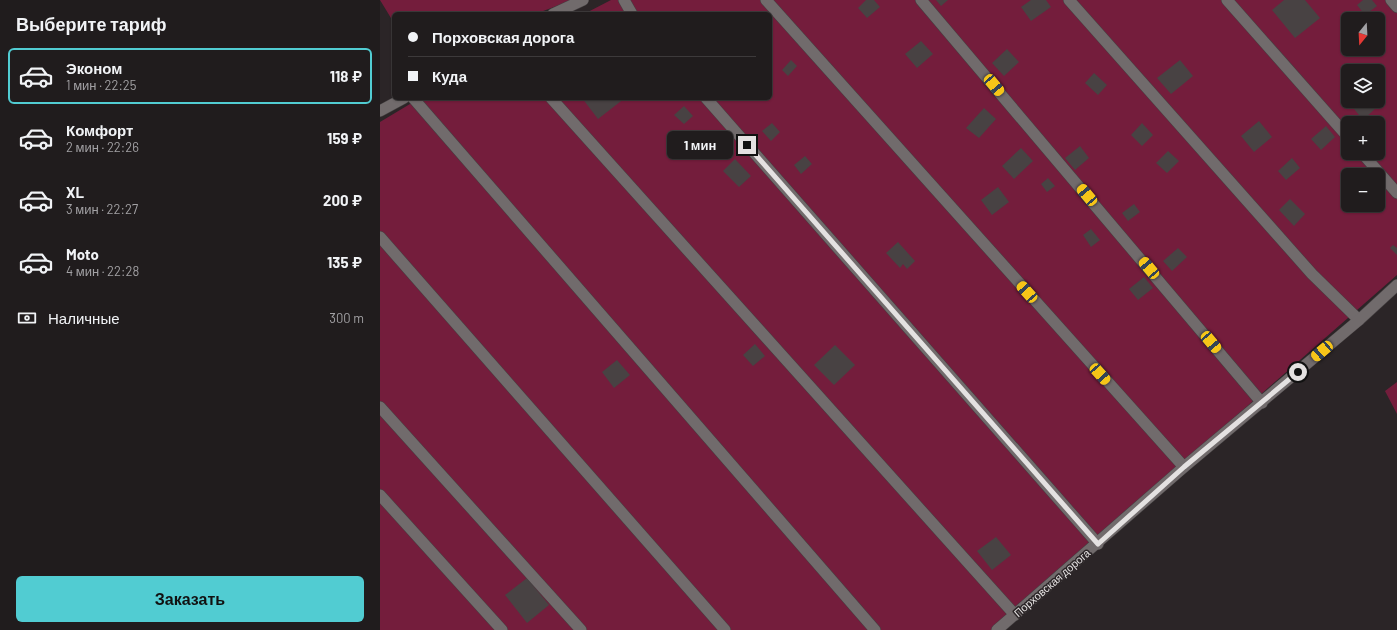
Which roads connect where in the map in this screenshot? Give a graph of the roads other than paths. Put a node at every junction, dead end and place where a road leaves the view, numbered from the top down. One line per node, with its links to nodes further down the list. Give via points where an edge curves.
1 (583, 0): 9 (street)
2 (624, 0): 10 (street)
3 (766, 0): 24 (street)
4 (921, 0): 22 (street)
5 (1069, 0): 21 (street, via 1312,274)
6 (1227, 0): 16 (street)
7 (1391, 0): 8 (street)
8 (1397, 7)
9 (557, 12)
10 (631, 12)
11 (400, 100): 15 (street)
12 (415, 100): 31 (street)
13 (553, 100): 27 (street)
14 (708, 100): 26 (street)
15 (380, 111)
16 (1341, 129)
17 (1368, 160): 18 (street)
18 (1397, 192)
19 (380, 237): 30 (street)
20 (1397, 285): 21 (street, Порховская дорога)
21 (1359, 320): 22 (street, Порховская дорога)
22 (1262, 403): 24 (street, Порховская дорога)
23 (380, 407): 29 (street)
24 (1184, 467): 26 (street, Порховская дорога)
25 (380, 495): 28 (street)
26 (1098, 544): 27 (street, Порховская дорога)
27 (1014, 615): 32 (street, Порховская дорога)
28 (502, 630)
29 (581, 630)
30 (725, 630)
31 (875, 630)
32 (997, 630)

